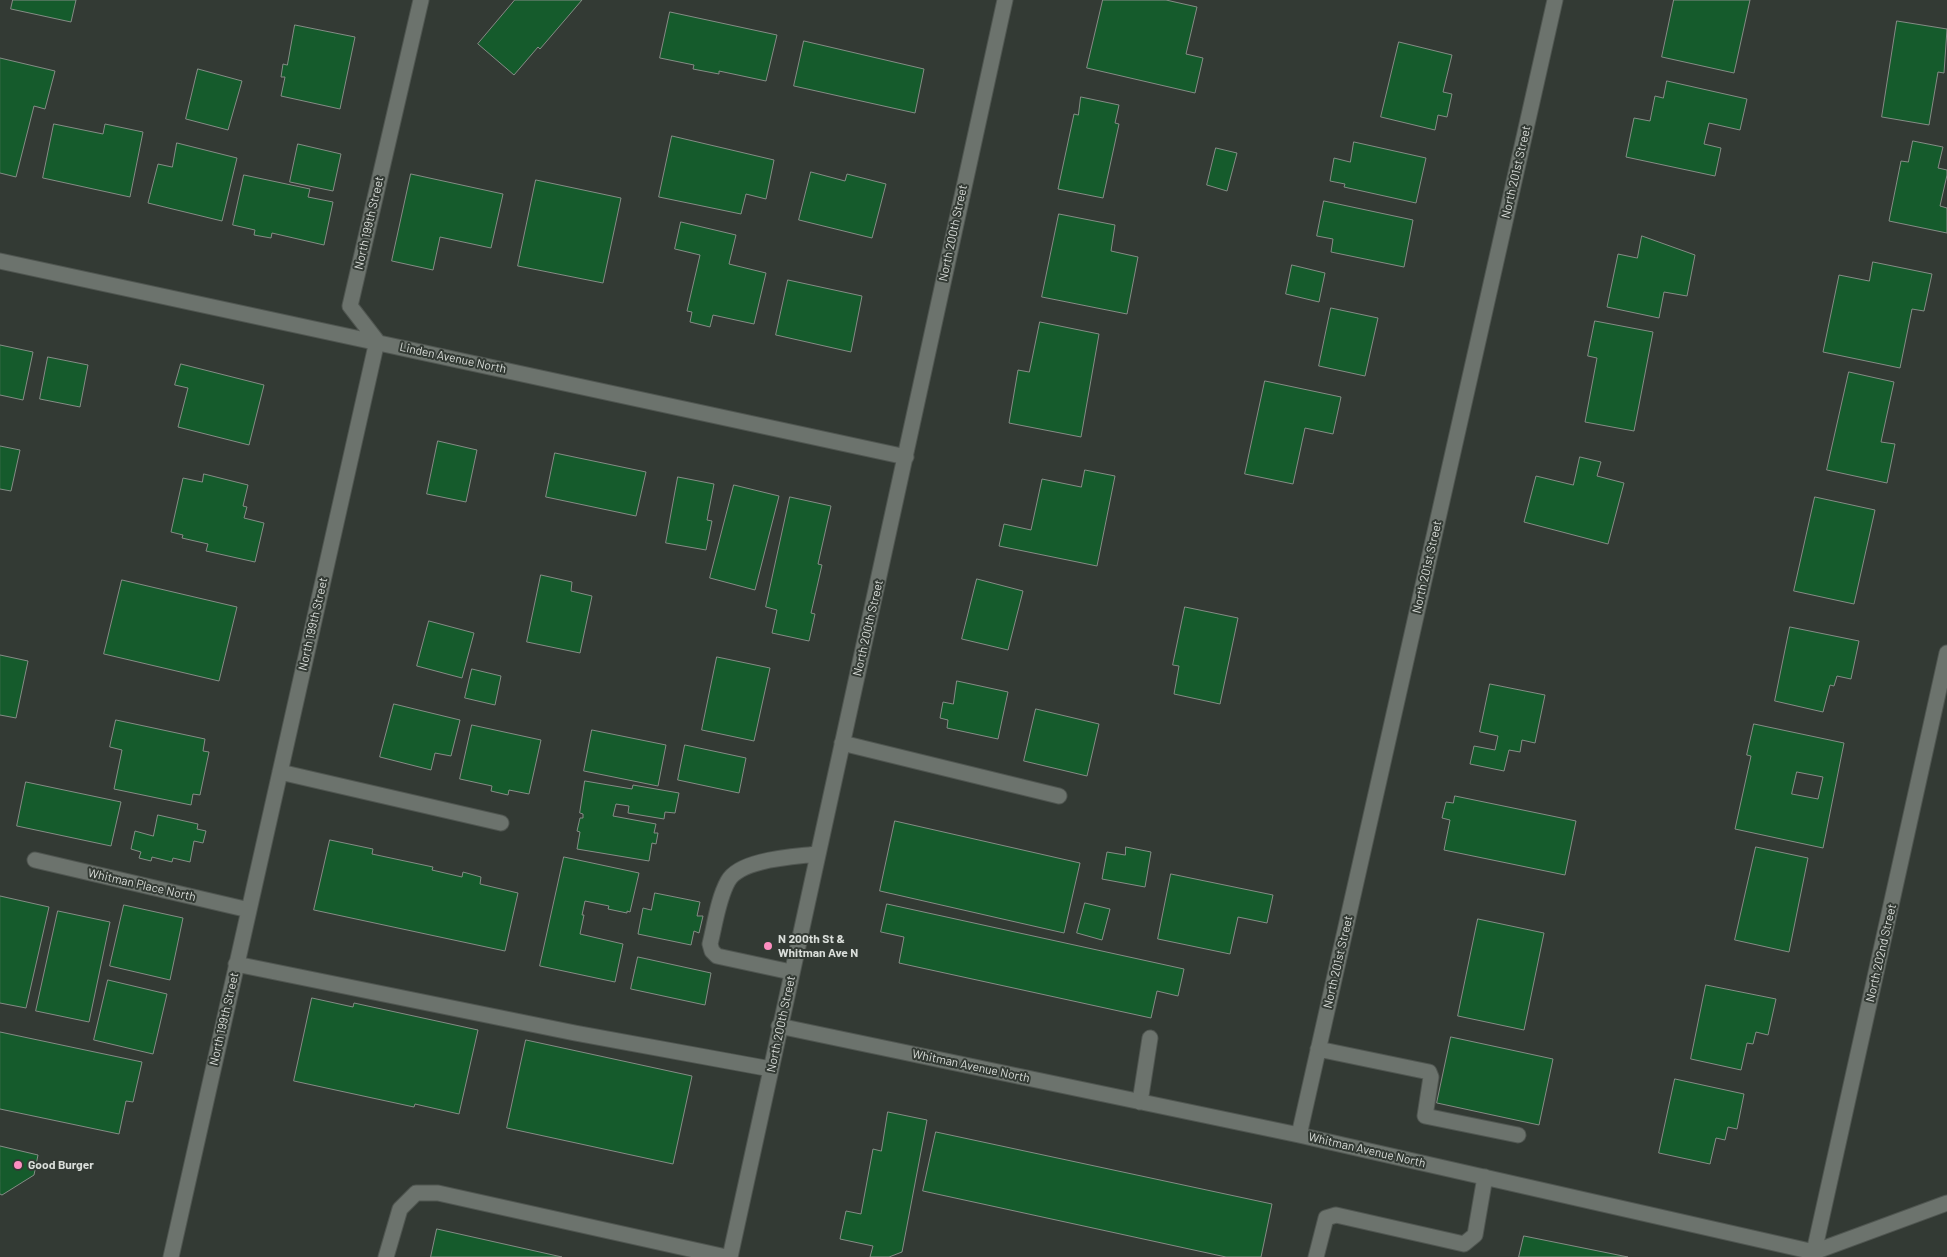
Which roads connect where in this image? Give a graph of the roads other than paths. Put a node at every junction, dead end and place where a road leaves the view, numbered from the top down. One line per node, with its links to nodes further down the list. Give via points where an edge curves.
1 (421, 0): 5 (street, North 199th Street, via 350,306)
2 (1005, 0): 6 (street, North 200th Street)
3 (1555, 0): 19 (street, North 201st Street)
4 (0, 261): 5 (street, Linden Avenue North)
5 (377, 341): 6 (street, Linden Avenue North); 9 (street, North 199th Street)
6 (906, 457): 8 (street, North 200th Street)
7 (1947, 653): 26 (street, North 202nd Street)
8 (842, 743): 10 (street); 12 (street, North 200th Street)
9 (280, 772): 11 (street); 14 (street, North 199th Street)
10 (1059, 796)
11 (500, 823)
12 (818, 854): 16 (street, North 200th Street); 16 (street, via 756,863 732,875 722,896 710,944 717,956)
13 (35, 860): 14 (street, Whitman Place North)
14 (249, 910): 15 (street, North 199th Street)
15 (236, 964): 20 (street, via 565,1031); 27 (street, North 199th Street)
16 (791, 972): 17 (street, North 200th Street)
17 (779, 1026): 20 (street, North 200th Street); 21 (street, Whitman Avenue North)
18 (1150, 1038): 21 (street)
19 (1318, 1049): 22 (street, North 201st Street); 23 (street, via 1429,1072 1425,1116)
20 (772, 1069): 30 (street, North 200th Street)
21 (1140, 1102): 22 (street, Whitman Avenue North)
22 (1299, 1135): 24 (street, Whitman Avenue North)
23 (1518, 1135)
24 (1485, 1177): 26 (street, Whitman Avenue North); 31 (street, via 1474,1234 1464,1244 1336,1215 1326,1218)
25 (1947, 1203): 26 (street)
26 (1814, 1252)
27 (171, 1257)
28 (386, 1257): 29 (street, via 400,1209 416,1193 438,1193)
29 (726, 1257)
30 (730, 1257)
31 (1316, 1257)

